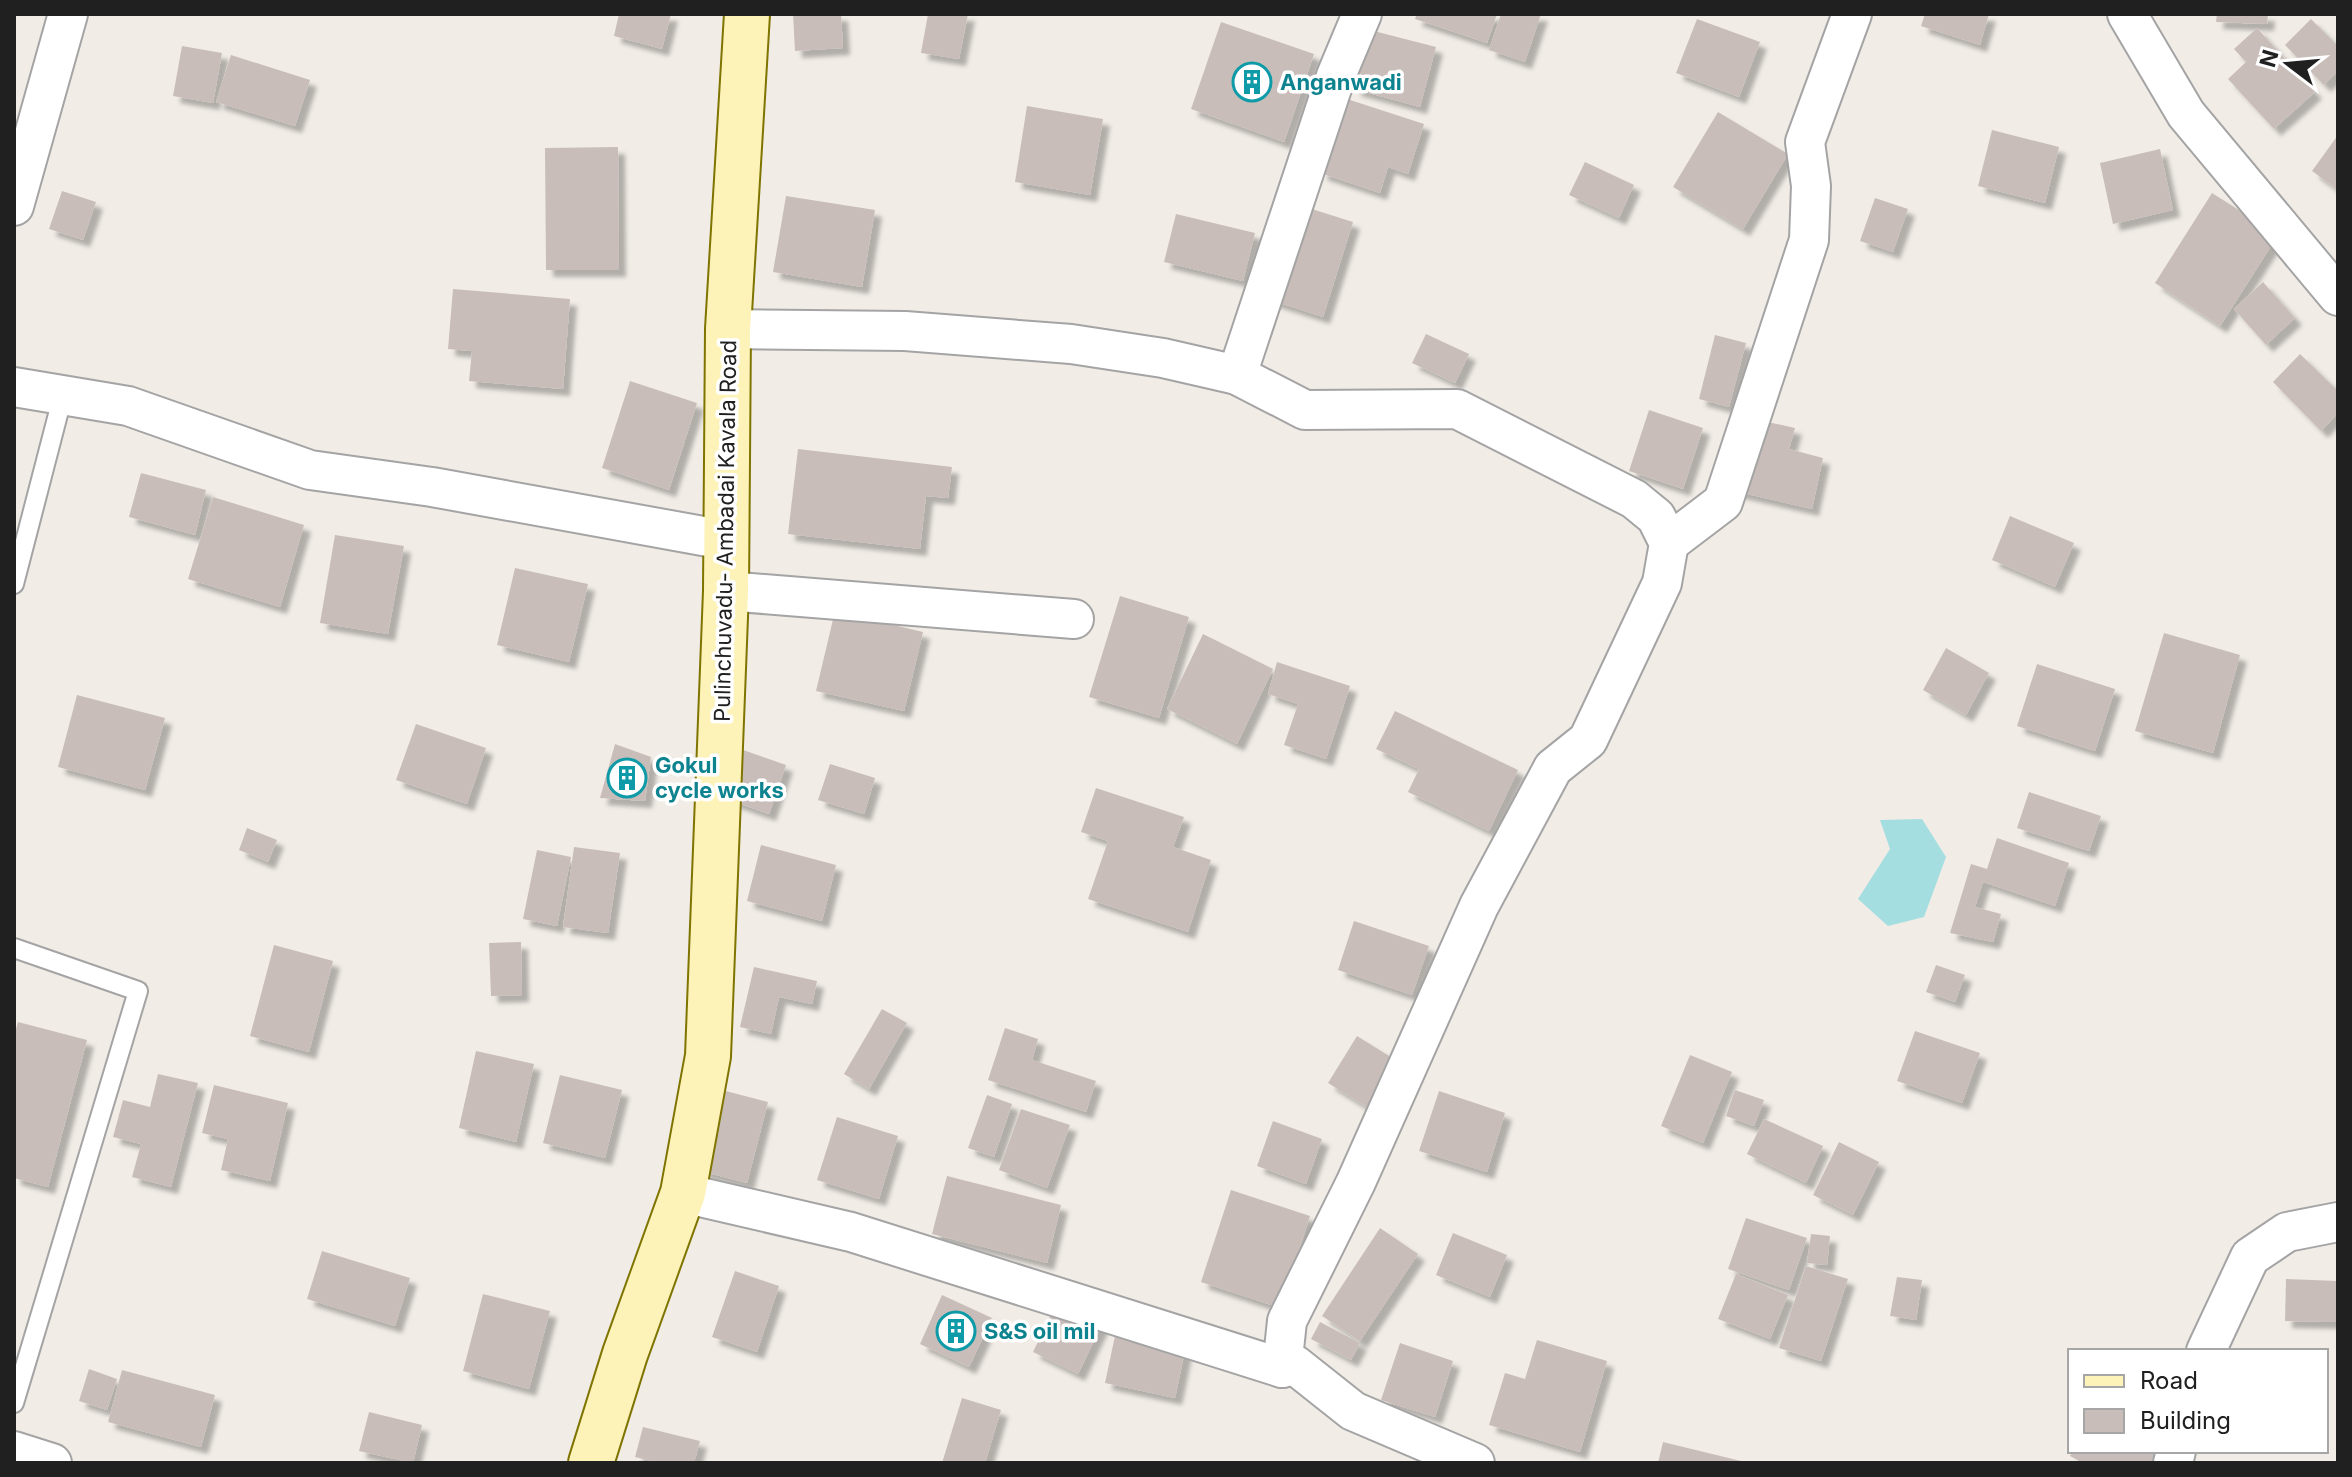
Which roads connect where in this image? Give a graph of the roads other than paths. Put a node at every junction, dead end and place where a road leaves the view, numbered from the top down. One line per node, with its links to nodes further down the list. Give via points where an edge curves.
1 (68, 14): 6 (street)
2 (747, 14): 8 (street, Pulinchuvadu- Ambadai Kavala Road)
3 (1362, 14): 9 (street, via 1336,76)
4 (1852, 14): 13 (street, via 1805,142 1811,186 1809,240 1723,502)
5 (2127, 14): 7 (street, via 2186,114)
6 (14, 206)
7 (2338, 296)
8 (728, 329): 9 (street, via 905,331 1071,344); 12 (street, Pulinchuvadu- Ambadai Kavala Road)
9 (1237, 375): 13 (street, via 1305,410 1457,409 1634,499 1656,517)
10 (14, 387): 11 (street)
11 (63, 395): 12 (street, via 128,406 310,470); 14 (lane)
12 (725, 540): 15 (street, Pulinchuvadu- Ambadai Kavala Road)
13 (1669, 543): 21 (street, via 1662,583 1588,740 1553,768 1479,906 1356,1182 1287,1321)
14 (14, 584)
15 (726, 591): 16 (street); 18 (street, Pulinchuvadu- Ambadai Kavala Road, via 708,1056)
16 (1074, 619)
17 (14, 948): 22 (lane, via 138,991)
18 (683, 1193): 21 (street, via 851,1232); 25 (street, Pulinchuvadu- Ambadai Kavala Road)
19 (2338, 1222): 20 (street, via 2287,1232 2250,1257)
20 (2207, 1349)
21 (1282, 1368): 26 (street, via 1295,1365 1353,1411)
22 (14, 1403)
23 (14, 1451): 24 (street)
24 (52, 1463)
25 (591, 1463)
26 (1475, 1463)

